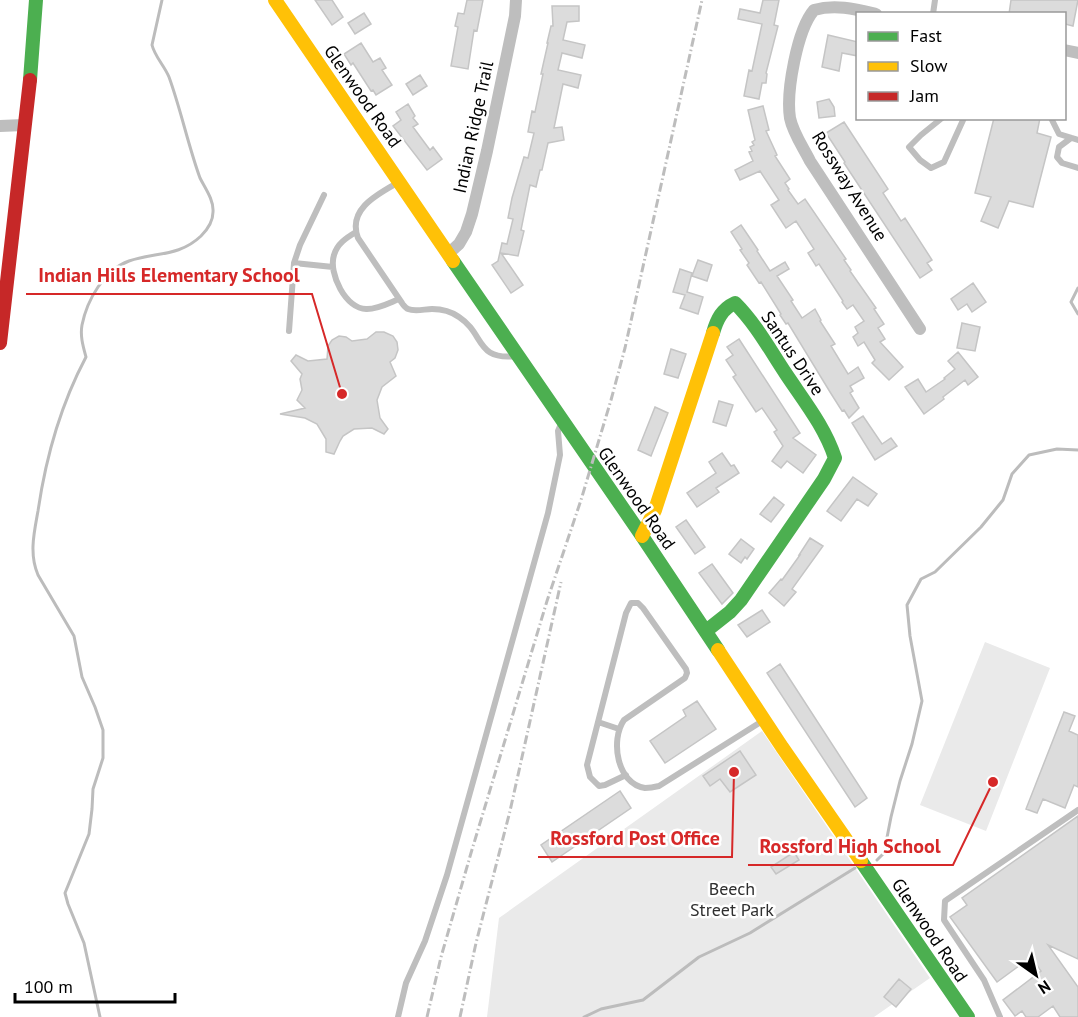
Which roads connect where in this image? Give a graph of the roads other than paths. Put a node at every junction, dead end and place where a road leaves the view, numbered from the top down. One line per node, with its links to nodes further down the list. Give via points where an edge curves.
1 (36, 0): 10 (street)
2 (275, 0): 14 (street, Glenwood Road)
3 (516, 0): 17 (street, Indian Ridge Trail, via 472,214 459,244)
4 (824, 3): 5 (street, Rossway Avenue); 21 (street, Rossway Avenue, via 809,16 802,30 792,78 790,119 810,161)
5 (856, 5): 6 (street, Rossway Avenue)
6 (872, 12)
7 (940, 120): 8 (lane, via 909,147 931,168 944,162)
8 (963, 120)
9 (1051, 120): 12 (lane, via 1059,134)
10 (24, 125): 11 (street); 23 (street)
11 (0, 126)
12 (1075, 139): 13 (lane, via 1059,147 1057,157 1062,164)
13 (1078, 168)
14 (399, 181): 16 (lane, via 367,202 357,217); 17 (street, Glenwood Road)
15 (324, 195): 18 (lane)
16 (356, 232): 19 (lane, via 338,246); 20 (lane)
17 (448, 254): 24 (street, Glenwood Road)
18 (294, 264): 19 (lane); 22 (lane)
19 (333, 267): 20 (lane, via 342,294 357,308 367,309)
20 (399, 299): 24 (lane, via 408,309 434,309 458,316 488,351 504,357)
21 (920, 330)
22 (289, 331)
23 (0, 343)
24 (519, 356): 25 (street, Glenwood Road)
25 (562, 419): 26 (street, Glenwood Road); 33 (lane, via 558,431 560,455 548,513 447,875 406,983)
26 (642, 536): 27 (street, Glenwood Road); 27 (street, Santus Drive, via 655,510 715,327 726,306 735,303 820,426 835,458 741,600)
27 (706, 631): 28 (street, Glenwood Road)
28 (764, 719): 31 (lane, via 659,786 646,788); 34 (street, Glenwood Road)
29 (598, 722): 30 (lane); 30 (lane, via 626,613 631,603 638,603 687,674 624,720); 31 (lane, via 587,765 590,777 599,786)
30 (620, 729): 31 (lane, via 620,766)
31 (626, 775)
32 (1078, 810): 35 (lane, via 945,901 944,920 984,980)
33 (398, 1017)
34 (968, 1017)
35 (1000, 1017)

